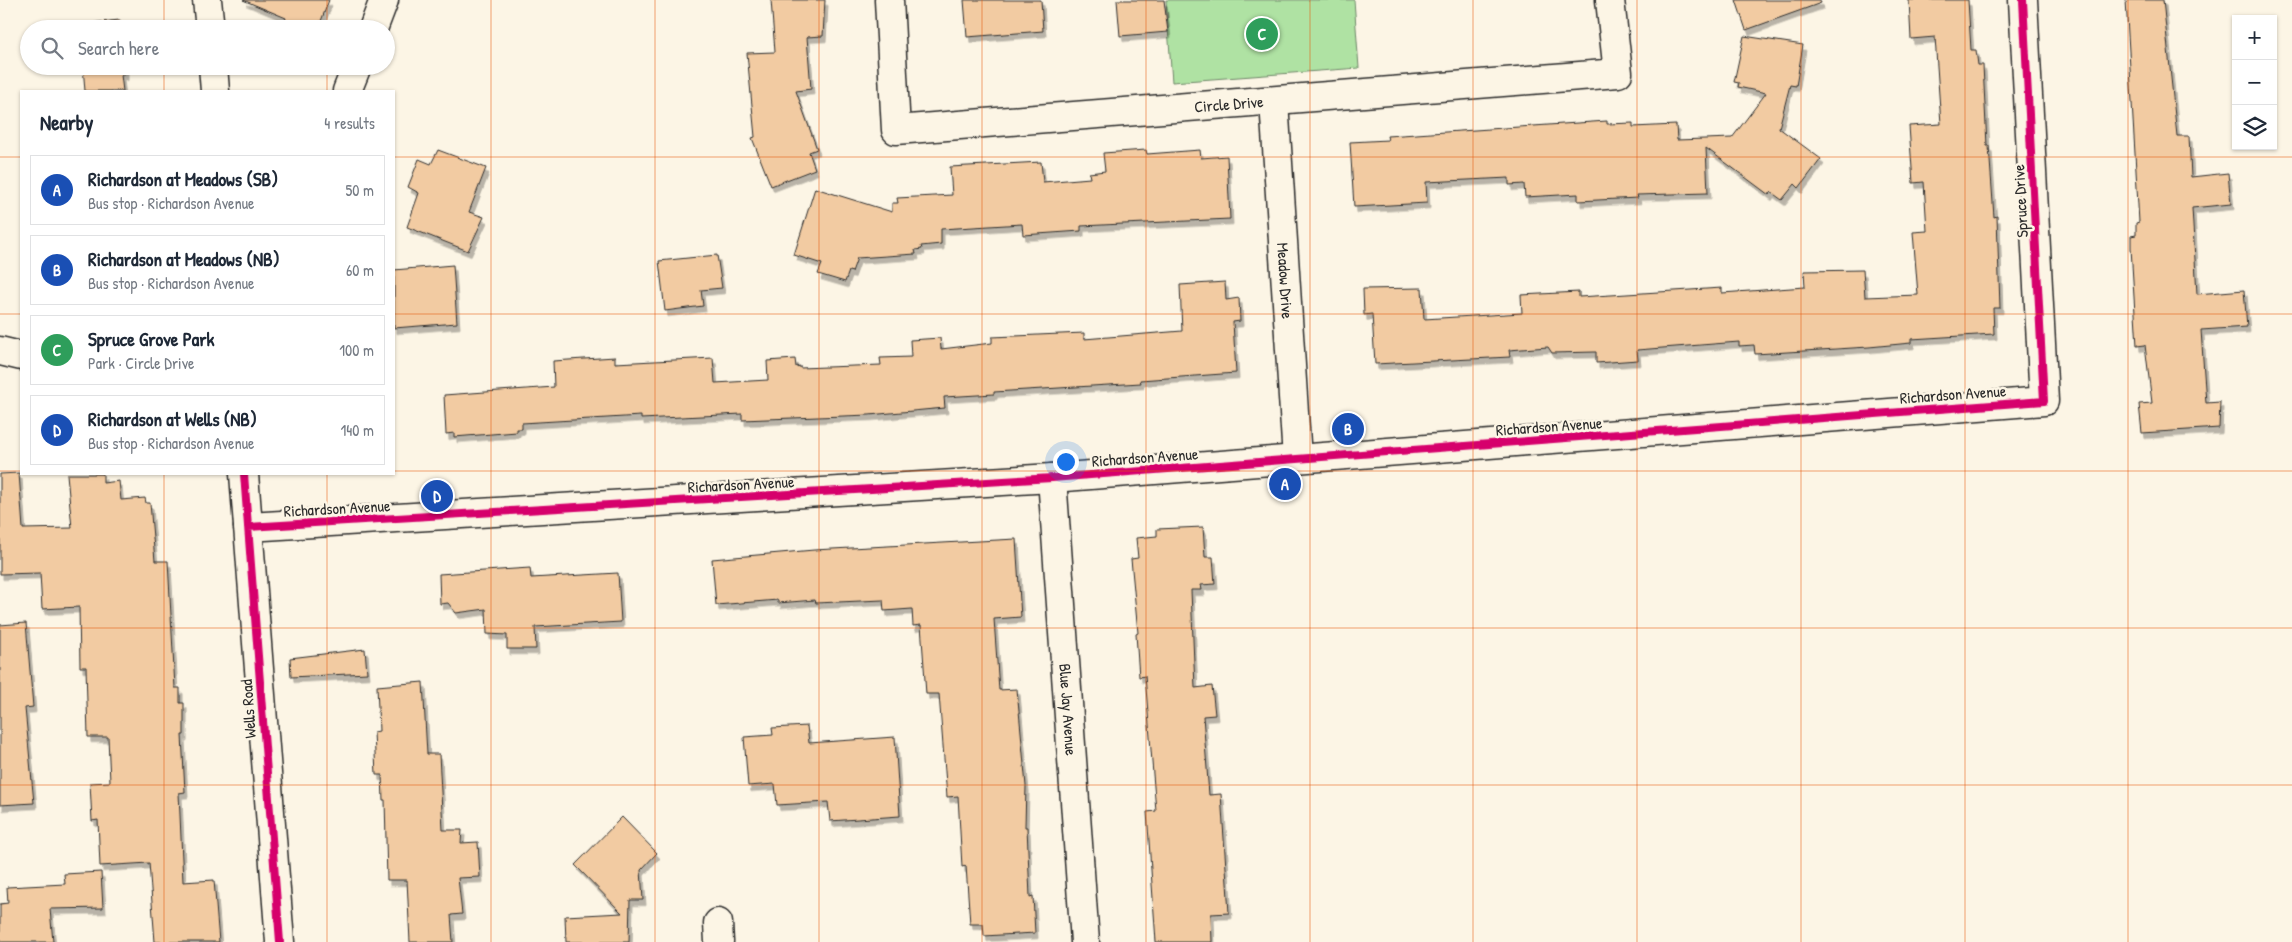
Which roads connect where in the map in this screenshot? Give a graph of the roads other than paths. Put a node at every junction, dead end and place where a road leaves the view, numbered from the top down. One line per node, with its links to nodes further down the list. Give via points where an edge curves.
1 (208, 0): 6 (street)
2 (384, 0): 7 (street)
3 (889, 0): 12 (street, Circle Drive, via 896,130)
4 (1610, 0): 12 (street, Circle Drive, via 1618,73)
5 (2023, 0): 15 (street, Spruce Drive)
6 (209, 20)
7 (376, 20)
8 (214, 75): 10 (street)
9 (353, 75): 11 (street)
10 (215, 90)
11 (347, 90)
12 (1274, 101): 16 (street, Meadow Drive)
13 (0, 351): 14 (street)
14 (20, 356)
15 (2044, 401): 16 (street, Richardson Avenue)
16 (1297, 460): 18 (street, Richardson Avenue)
17 (244, 475): 19 (street, Wells Road)
18 (1052, 478): 19 (street, Richardson Avenue); 21 (street, Blue Jay Avenue)
19 (248, 527): 20 (street, Wells Road)
20 (280, 942)
21 (1085, 942)

